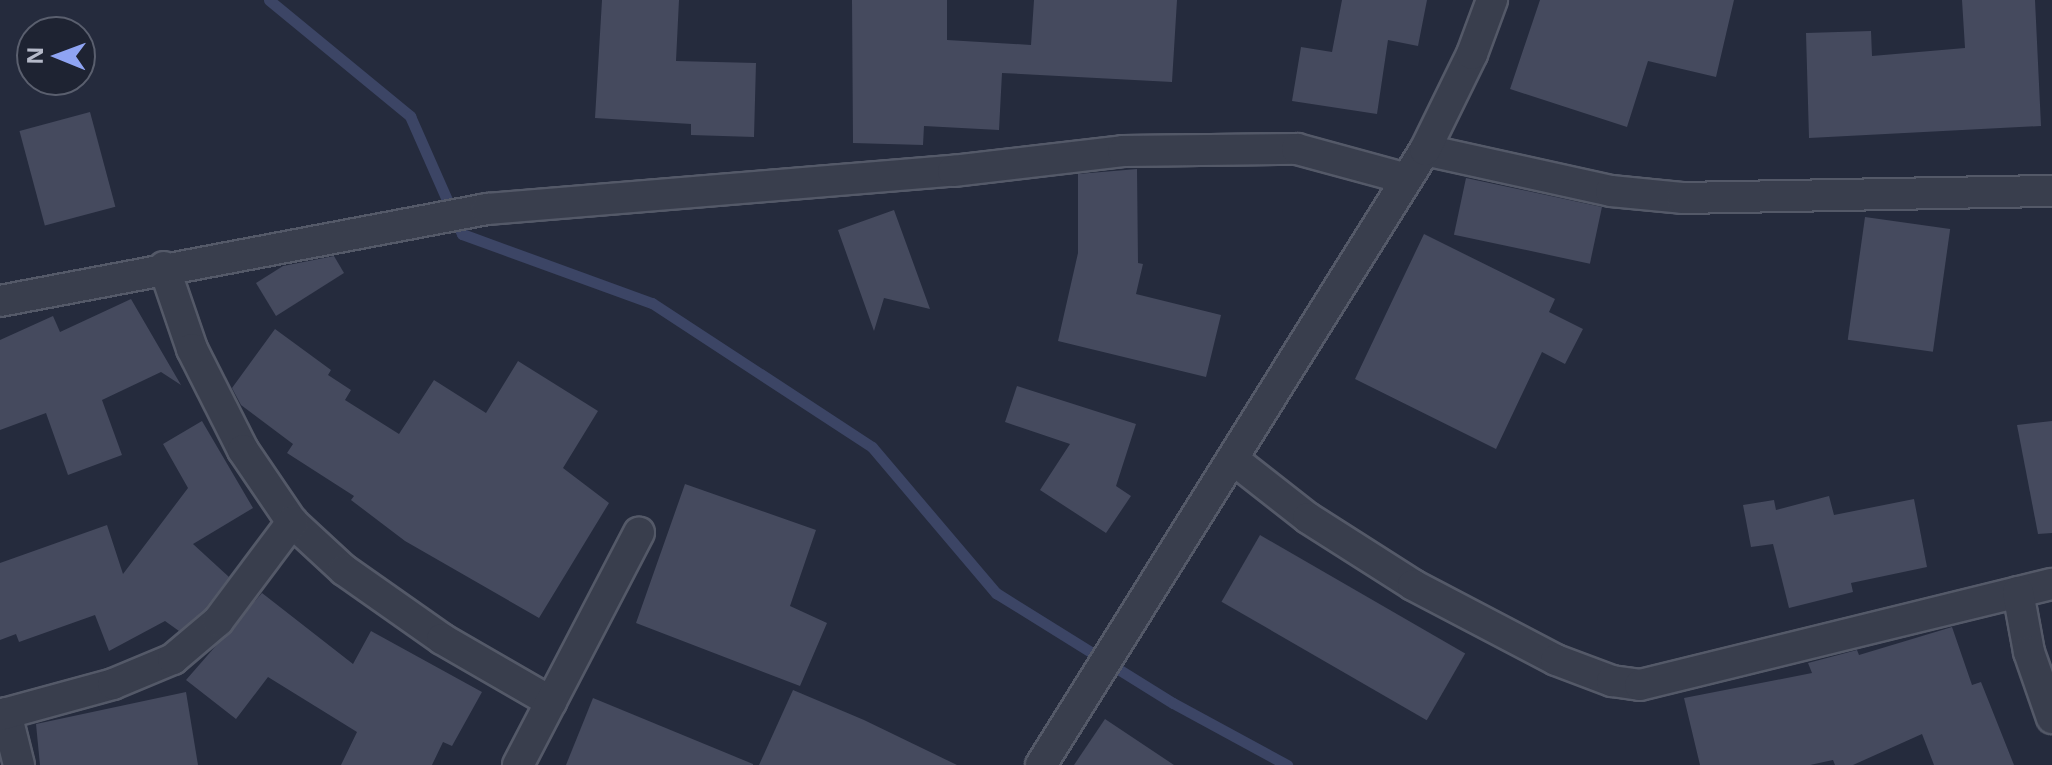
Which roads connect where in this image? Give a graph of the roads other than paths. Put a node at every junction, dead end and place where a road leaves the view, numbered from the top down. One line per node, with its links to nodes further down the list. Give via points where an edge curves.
1 (1492, 0): 2 (street)
2 (1425, 150): 3 (street); 4 (street, via 1611,191 1682,198)
3 (1404, 178): 5 (street, via 1297,149 1123,151 953,171 487,209); 7 (street)
4 (2052, 191)
5 (164, 267): 6 (street); 8 (street, via 198,362 243,450)
6 (0, 301)
7 (1234, 460): 11 (street, via 1308,518 1413,585 1556,660 1612,681 1640,685); 17 (street)
8 (292, 522): 12 (street, via 344,570 430,630); 13 (street, via 218,621 173,659 113,684)
9 (639, 533): 12 (street)
10 (2052, 584): 11 (street)
11 (2018, 592): 14 (street, via 2029,652)
12 (551, 702): 16 (street)
13 (3, 714): 15 (street)
14 (2052, 718)
15 (19, 765)
16 (518, 765)
17 (1041, 765)

